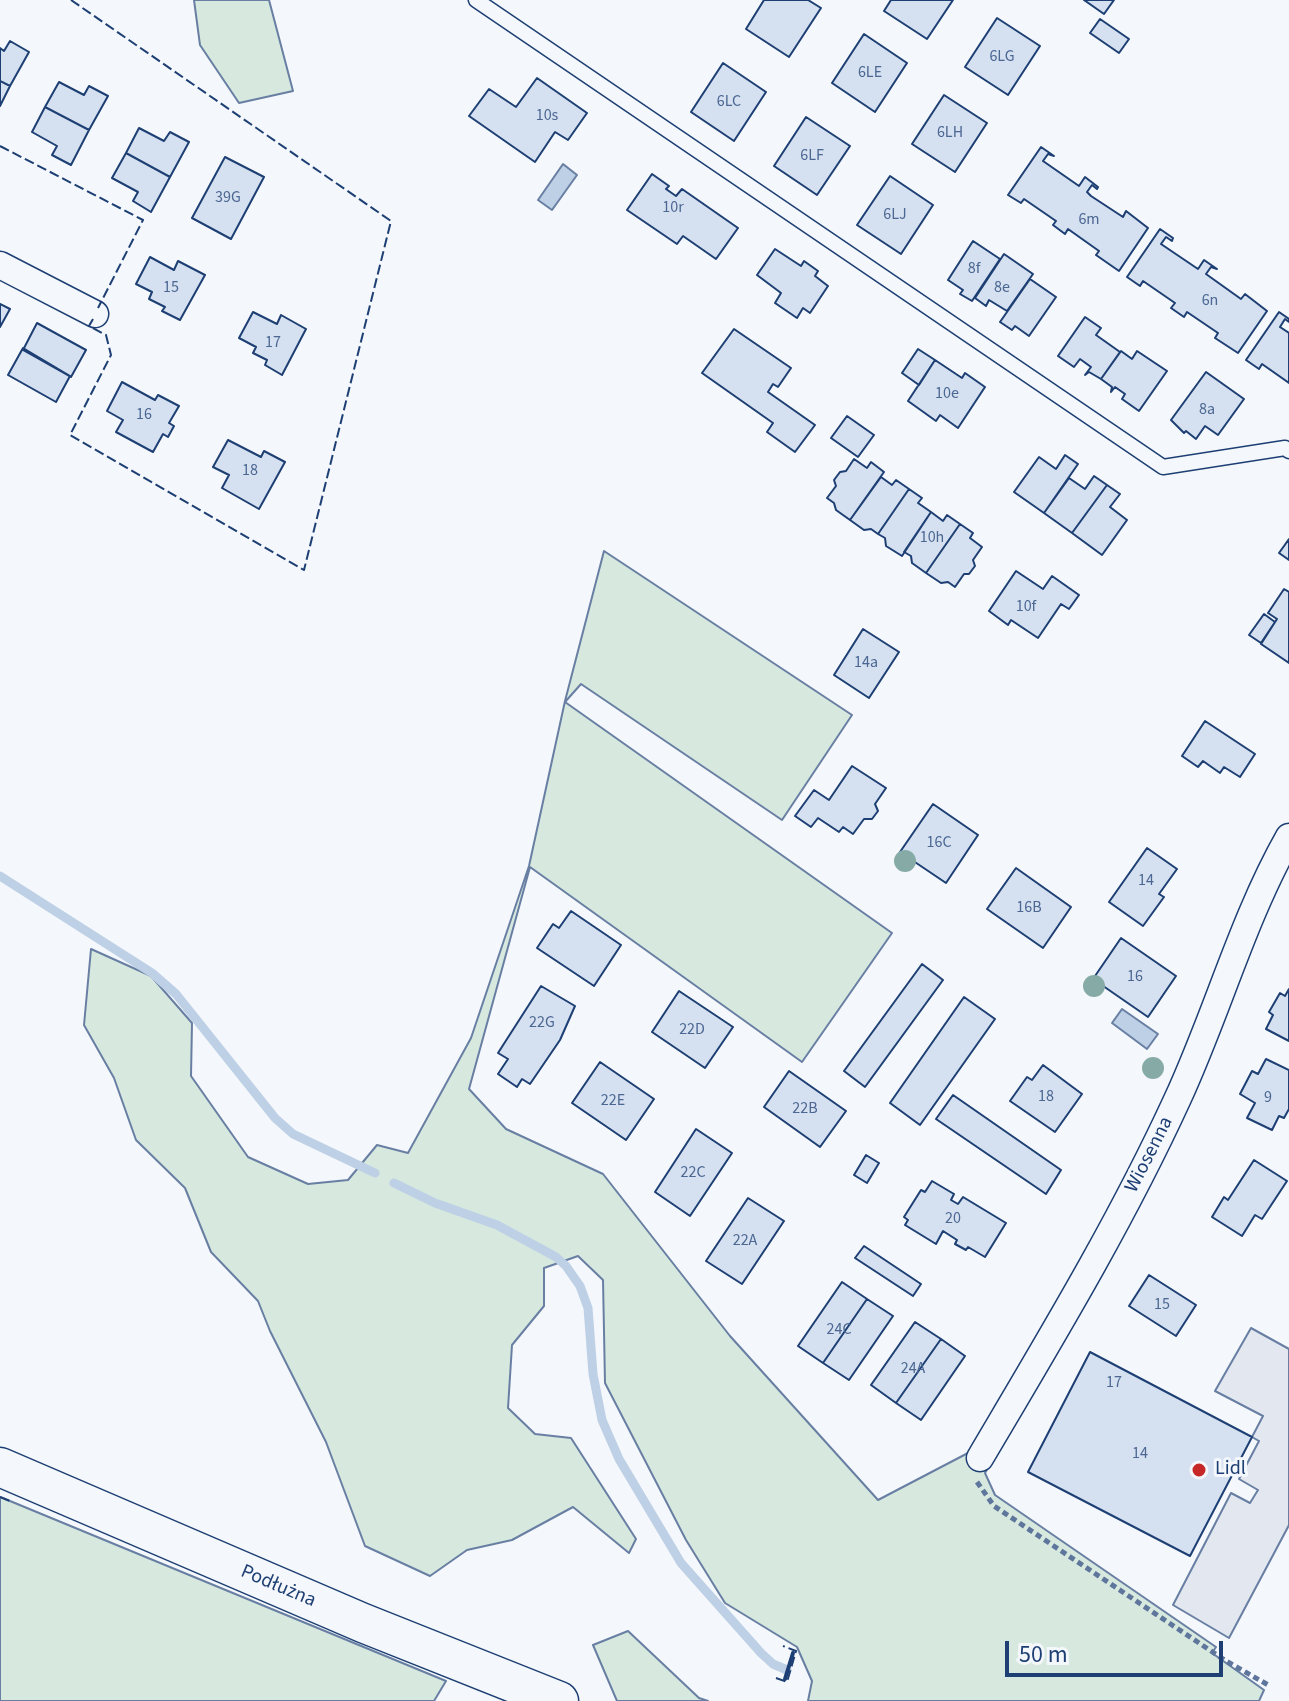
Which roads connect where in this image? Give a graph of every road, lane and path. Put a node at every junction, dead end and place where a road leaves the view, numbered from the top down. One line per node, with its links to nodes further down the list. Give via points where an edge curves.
1 (476, 0): 4 (lane, via 1163,467)
2 (0, 265): 3 (street)
3 (95, 314)
4 (1289, 451)
5 (1289, 837): 6 (street, Wiosenna, via 1171,1112 1112,1229)
6 (980, 1458): 8 (path, via 971,1474 994,1506)
7 (0, 1467): 9 (street, Podłużna)
8 (1270, 1686)
9 (559, 1701)

